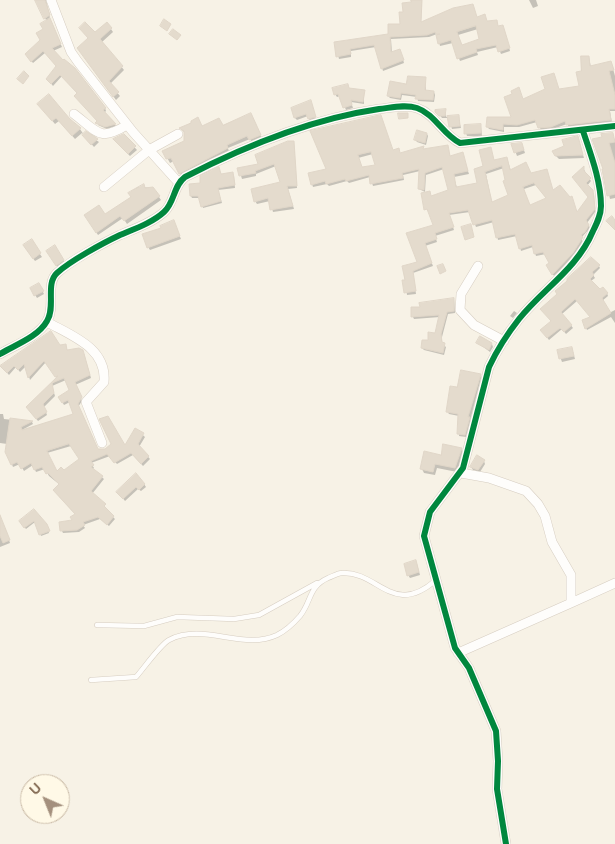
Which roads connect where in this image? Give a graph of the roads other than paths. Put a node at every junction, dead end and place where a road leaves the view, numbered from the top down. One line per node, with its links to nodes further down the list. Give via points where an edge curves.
1 (51, 0): 3 (street, via 71,52)
2 (74, 114): 3 (street, via 102,135 112,134)
3 (127, 125): 7 (street)
4 (615, 126): 5 (street)
5 (583, 131): 8 (street, via 460,143 452,140 425,111 396,107 316,123 266,140 213,162); 12 (street, via 595,167 601,205 598,222 582,253 557,283 520,318)
6 (178, 134): 7 (street)
7 (149, 150): 8 (street); 9 (street)
8 (178, 182): 11 (street, via 171,204 164,212 56,274)
9 (104, 187)
10 (478, 266): 12 (street, via 461,294 460,310 474,325)
11 (47, 322): 13 (street, via 28,339); 14 (street, via 89,346 100,358 104,382 86,402)
12 (504, 341): 15 (street, via 489,367)
13 (0, 354)
14 (102, 444)
15 (461, 473): 16 (street, via 430,512 425,527 426,548); 19 (street, via 490,478 526,491 538,504 552,542 571,575)
16 (437, 579): 17 (lane, via 425,589 404,595 380,588 356,574 341,572); 21 (street)
17 (318, 582): 20 (lane, via 259,615 234,619 177,617 144,626); 22 (lane, via 301,615 284,631 266,640 198,633 168,640 136,677)
18 (615, 583): 19 (street)
19 (571, 603): 21 (street)
20 (97, 625)
21 (458, 653): 23 (street, via 469,668 496,731 497,790)
22 (90, 680)
23 (506, 844)

